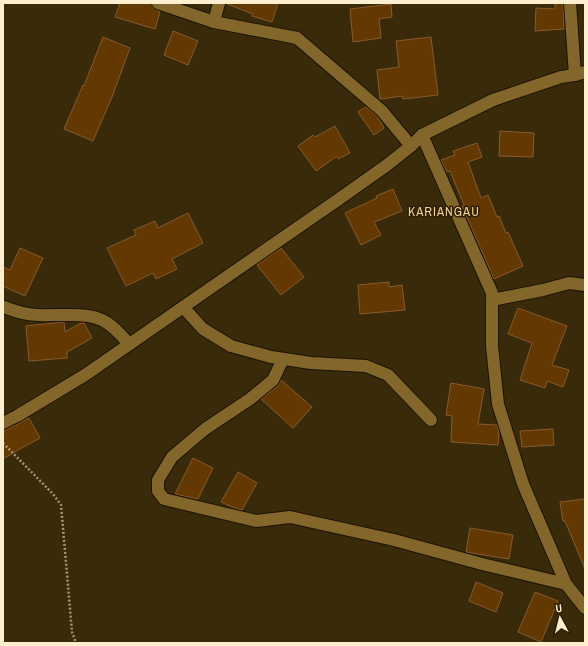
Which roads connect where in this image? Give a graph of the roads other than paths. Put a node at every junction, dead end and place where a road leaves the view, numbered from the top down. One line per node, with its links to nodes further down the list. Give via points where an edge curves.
1 (158, 3): 4 (street)
2 (219, 3): 4 (street)
3 (570, 3): 5 (street)
4 (214, 22): 7 (street, via 297,38 382,111)
5 (580, 73): 6 (street, via 561,76 493,100)
6 (422, 135): 7 (street); 9 (street, via 492,293)
7 (411, 146): 11 (street)
8 (585, 285): 9 (street, via 569,283)
9 (492, 300): 16 (street, via 492,346 498,404 523,484)
10 (4, 307): 12 (street, via 19,313 89,316 100,319 111,325)
11 (183, 307): 12 (street); 13 (street, via 203,329 232,346)
12 (129, 344): 15 (street, via 85,375)
13 (283, 359): 14 (street, via 366,366 388,375); 16 (street, via 273,380 205,429 172,457 158,480 158,492 164,498 256,521 290,517 394,540)
14 (431, 420)
15 (3, 423)
16 (566, 584): 17 (street)
17 (585, 608)

